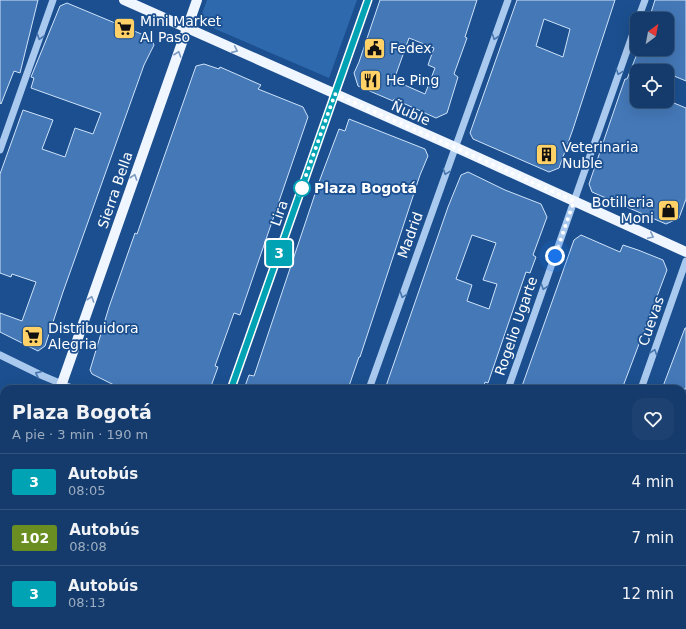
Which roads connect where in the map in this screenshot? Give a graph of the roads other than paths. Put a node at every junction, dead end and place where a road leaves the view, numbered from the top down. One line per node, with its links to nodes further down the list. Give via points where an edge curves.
1 (53, 0): 12 (street, one-way to 12)
2 (124, 0): 8 (main road, Ñuble)
3 (197, 0): 8 (main road, Sierra Bella)
4 (368, 0): 10 (street, Lira)
5 (508, 0): 11 (street, Madrid, one-way to 11)
6 (645, 0): 7 (street, Rogelio Ugarte)
7 (641, 12)
8 (187, 28): 10 (main road, Ñuble, one-way to 10); 18 (main road, Sierra Bella, one-way to 8)
9 (630, 43): 13 (street, Rogelio Ugarte, one-way to 13)
10 (335, 94): 11 (main road, Ñuble); 19 (street, Lira)
11 (455, 148): 13 (main road, Ñuble); 20 (street, Madrid, one-way to 20)
12 (0, 150)
13 (574, 201): 14 (main road, Ñuble, one-way to 14); 21 (street, Rogelio Ugarte, one-way to 21)
14 (686, 252)
15 (686, 261): 22 (street, Cuevas, one-way to 15)
16 (0, 355): 17 (street, one-way to 16)
17 (59, 385)
18 (61, 385)
19 (232, 385)
20 (370, 385)
21 (509, 385)
22 (642, 385)

